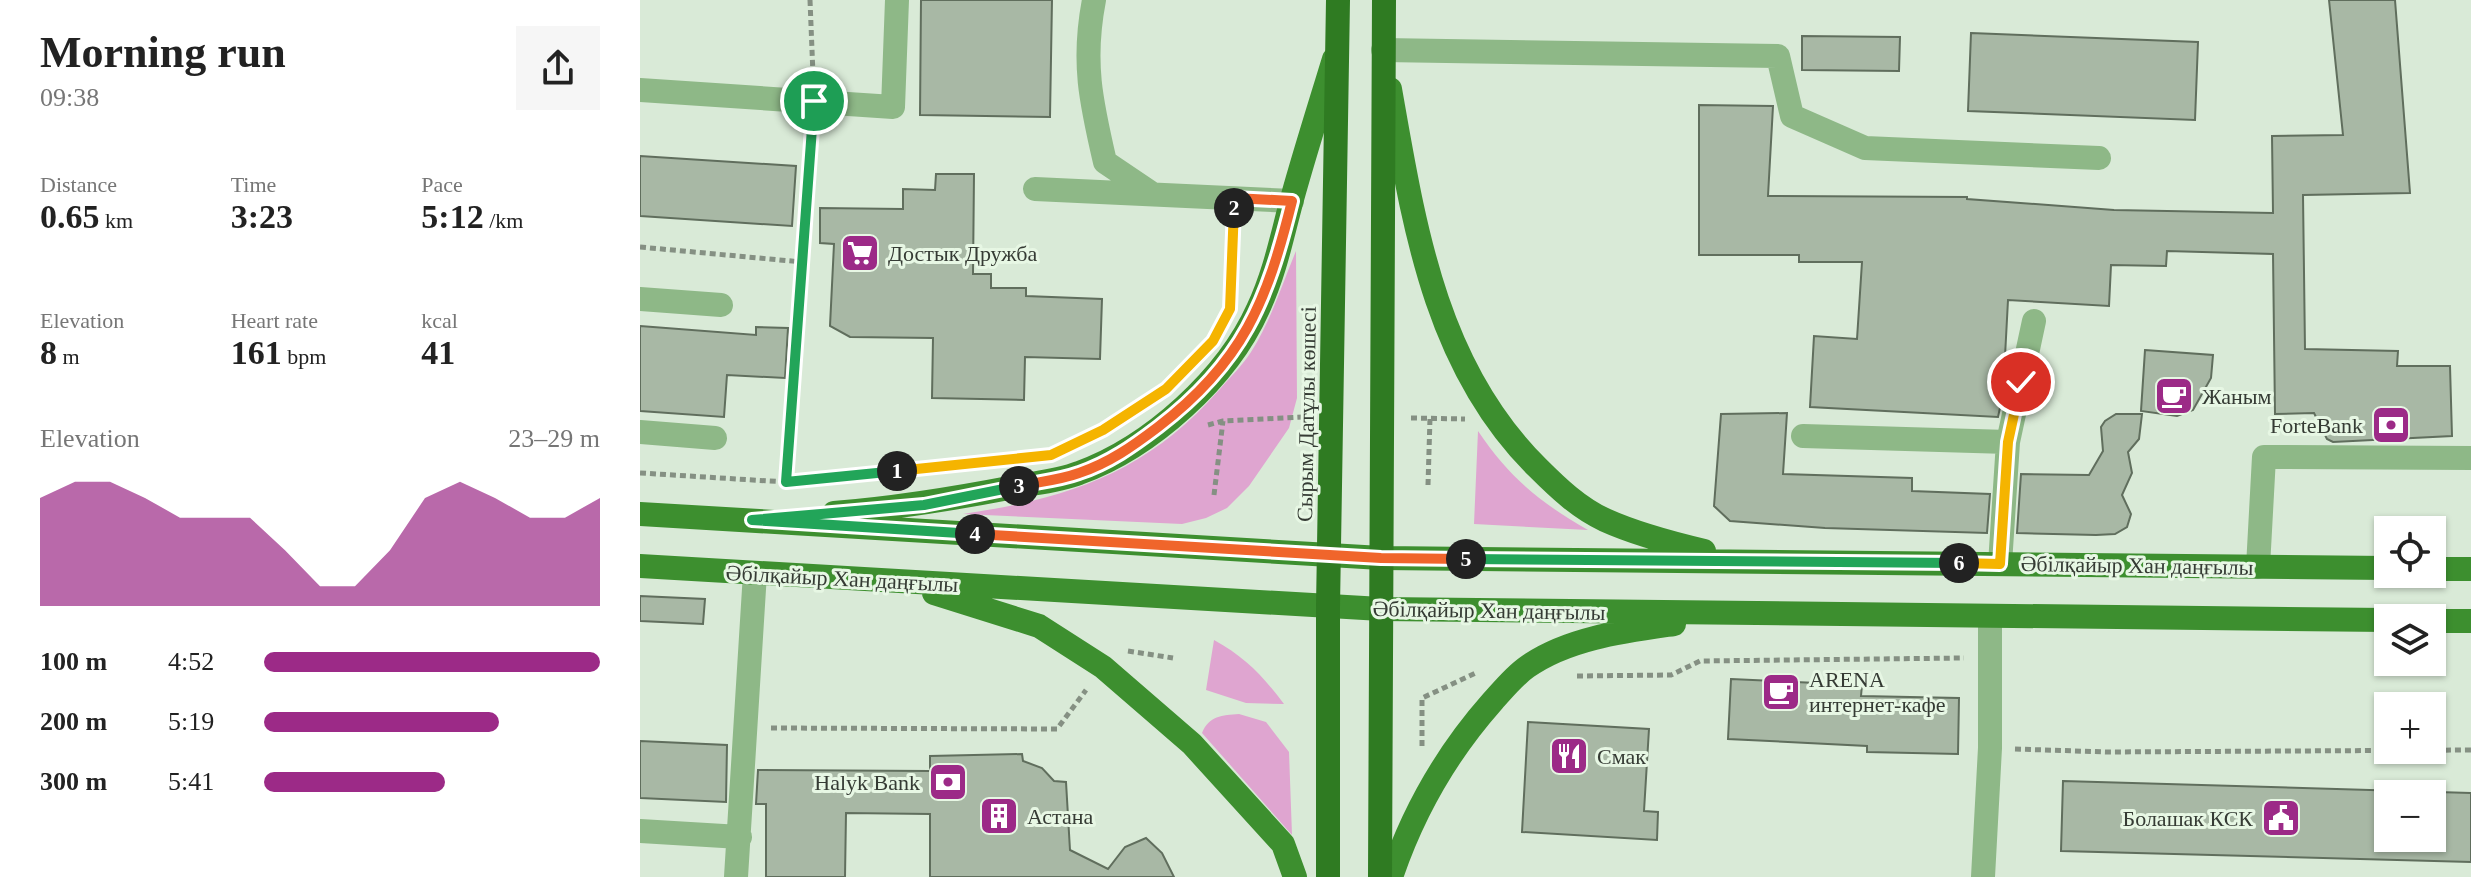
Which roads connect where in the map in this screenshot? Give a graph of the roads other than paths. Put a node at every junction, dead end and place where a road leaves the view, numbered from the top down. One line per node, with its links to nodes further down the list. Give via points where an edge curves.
1 (897, 0): 7 (lane, via 893,107)
2 (1094, 0): 10 (lane, via 1087,84 1105,162)
3 (1338, 0): 5 (highway, Сырым Датұлы көшесі)
4 (1384, 0): 6 (highway)
5 (1337, 49): 11 (main road); 22 (highway, Сырым Датұлы көшесі)
6 (1383, 50): 8 (lane, via 1778,56 1792,116 1865,148); 23 (highway); 24 (main road, via 1410,204 1449,339 1486,406 1518,449 1561,492 1603,519 1666,542)
7 (640, 90)
8 (2099, 158)
9 (1035, 189): 10 (lane)
10 (1153, 195): 11 (lane)
11 (1292, 201): 21 (main road, via 1276,267 1240,343 1185,406 1119,456 1077,474 924,505)
12 (640, 299): 13 (lane)
13 (721, 305)
14 (2034, 321): 18 (lane)
15 (640, 432): 17 (lane)
16 (1803, 436): 18 (lane)
17 (715, 438)
18 (2008, 442): 25 (lane)
19 (2471, 458): 27 (lane, via 2264,457)
20 (640, 514): 21 (main road, Әбілқайыр Хан даңғылы)
21 (752, 520): 22 (main road, Әбілқайыр Хан даңғылы)
22 (1329, 555): 23 (main road, Әбілқайыр Хан даңғылы); 33 (highway, Сырым Датұлы көшесі)
23 (1381, 558): 24 (main road, Әбілқайыр Хан даңғылы); 34 (highway)
24 (1753, 562): 25 (main road, Әбілқайыр Хан даңғылы)
25 (2000, 564): 27 (main road, Әбілқайыр Хан даңғылы)
26 (640, 566): 31 (main road, Әбілқайыр Хан даңғылы)
27 (2258, 567): 28 (main road, Әбілқайыр Хан даңғылы)
28 (2374, 568)
29 (2446, 569): 30 (main road)
30 (2471, 569)
31 (755, 573): 32 (main road, Әбілқайыр Хан даңғылы); 41 (lane)
32 (897, 581): 33 (main road, Әбілқайыр Хан даңғылы); 43 (main road, via 1039,626 1103,667 1192,744 1283,844)
33 (1328, 607): 34 (main road, Әбілқайыр Хан даңғылы); 44 (highway, Сырым Датұлы көшесі)
34 (1381, 609): 35 (main road, Әбілқайыр Хан даңғылы); 45 (highway)
35 (1751, 613): 36 (main road, Әбілқайыр Хан даңғылы); 46 (main road, via 1615,633 1527,667 1473,723 1445,763 1423,800)
36 (1990, 616): 37 (main road, Әбілқайыр Хан даңғылы); 47 (lane)
37 (2374, 620)
38 (2446, 621): 39 (main road)
39 (2471, 621)
40 (640, 831): 41 (lane)
41 (740, 837): 42 (lane)
42 (736, 877)
43 (1295, 877)
44 (1328, 877)
45 (1380, 877)
46 (1391, 877)
47 (1983, 877)

